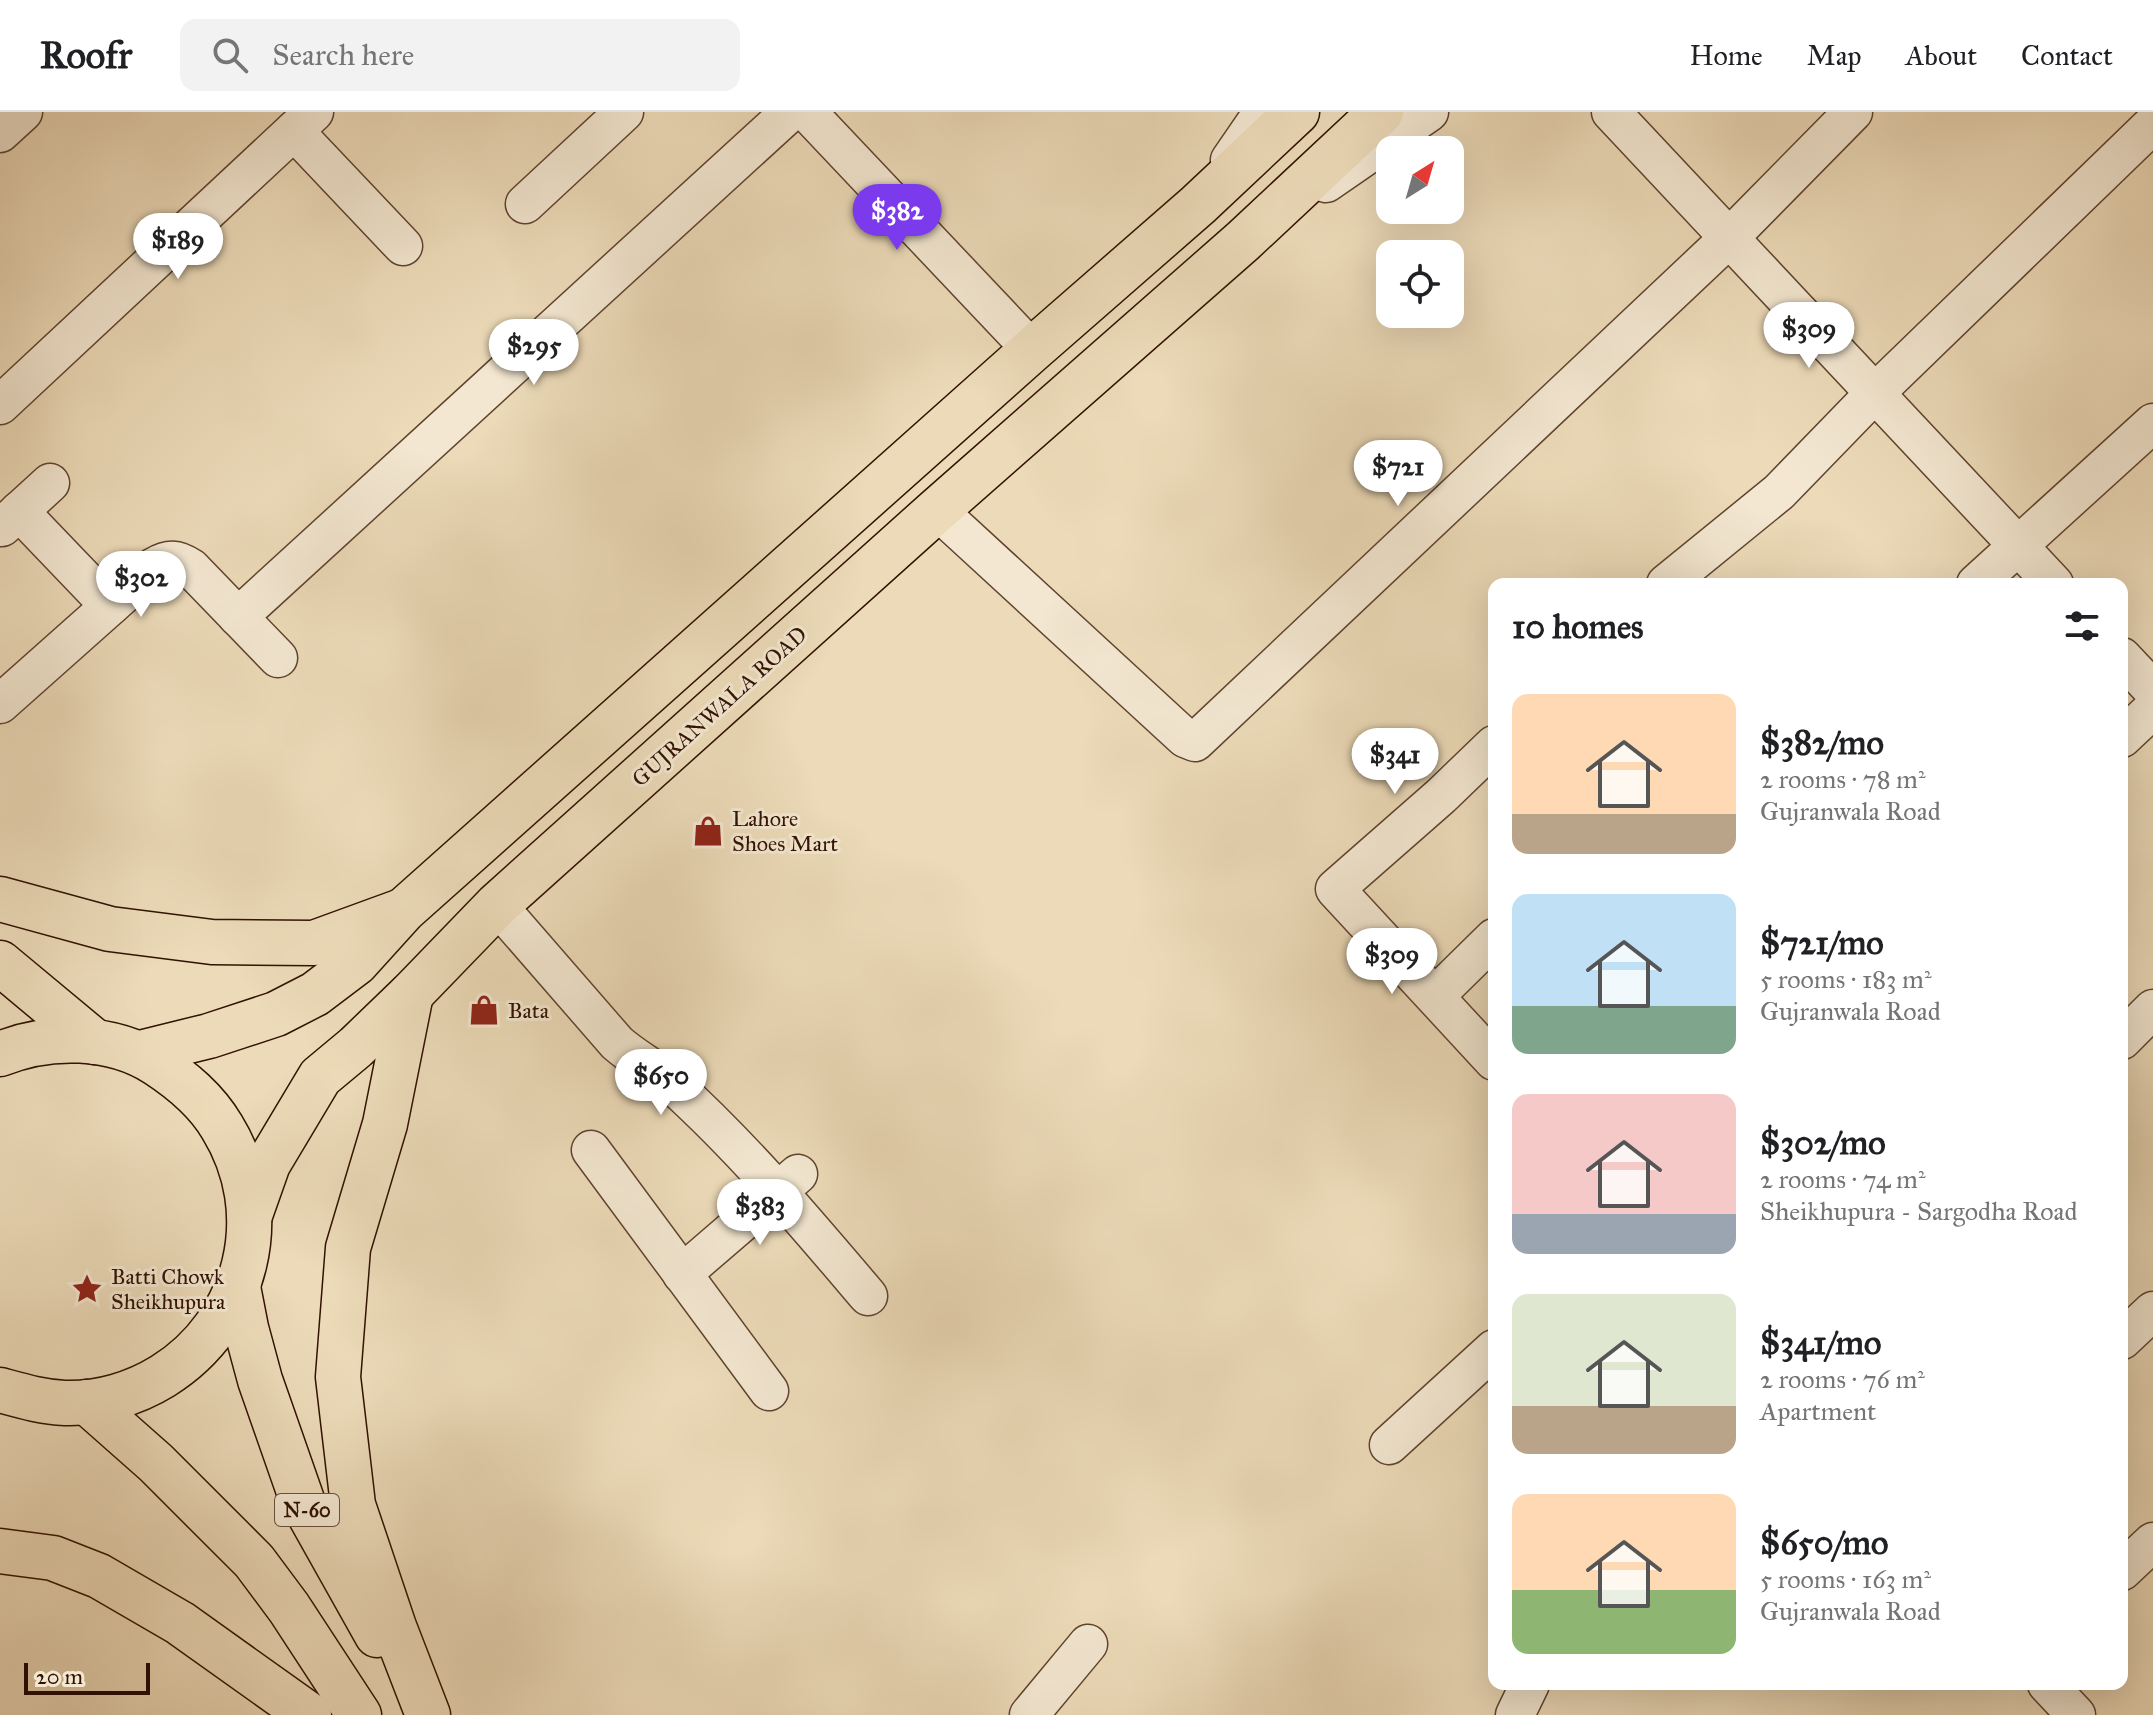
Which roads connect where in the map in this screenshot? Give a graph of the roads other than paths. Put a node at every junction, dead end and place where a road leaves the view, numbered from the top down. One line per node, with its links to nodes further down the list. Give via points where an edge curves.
1 (23, 112): 13 (street)
2 (624, 112): 14 (street)
3 (790, 112): 31 (street)
4 (807, 112): 19 (street)
5 (1263, 112): 15 (street)
6 (1297, 112): 15 (highway)
7 (1381, 112): 17 (highway, GUJRANWALA ROAD)
8 (1429, 112): 17 (street, GUJRANWALA ROAD)
9 (1611, 112): 16 (street)
10 (1853, 112): 16 (street)
11 (304, 122): 18 (street); 21 (street)
12 (2153, 124): 20 (street)
13 (0, 133)
14 (525, 204)
15 (1198, 205): 19 (highway)
16 (1729, 238): 20 (street); 24 (street, via 1195,742)
17 (1243, 241): 24 (highway, GUJRANWALA ROAD)
18 (403, 246)
19 (1032, 350): 41 (highway)
20 (1874, 394): 26 (street); 27 (street, via 1779,492)
21 (0, 405)
22 (2153, 423): 26 (street)
23 (50, 483): 25 (street)
24 (937, 510): 40 (highway, GUJRANWALA ROAD)
25 (10, 520): 30 (street)
26 (2017, 545): 28 (street); 29 (street)
27 (1673, 578)
28 (1982, 578)
29 (2048, 578)
30 (110, 606): 31 (street, via 154,567 173,559 191,568); 35 (street)
31 (238, 617): 32 (street)
32 (278, 658)
33 (2128, 663): 34 (street)
34 (2153, 690)
35 (0, 704)
36 (2153, 709): 37 (street)
37 (2128, 732)
38 (1488, 751): 45 (street, via 1335,889)
39 (0, 899): 41 (highway, via 110,929 212,942 314,943)
40 (497, 905): 44 (highway, GUJRANWALA ROAD); 53 (street, via 617,1043)
41 (404, 910): 49 (highway, via 356,963 315,994 263,1019)
42 (1488, 944): 45 (street)
43 (0, 963): 48 (highway)
44 (411, 994): 54 (highway, GUJRANWALA ROAD, via 320,1077 268,1164); 73 (highway, via 385,1124 348,1248 338,1377 353,1505)
45 (1435, 996): 51 (street)
46 (2153, 1009): 47 (street)
47 (2128, 1034)
48 (95, 1042): 49 (highway); 50 (highway, via 48,1041)
49 (140, 1053): 54 (highway, via 179,1078 222,1125 236,1153)
50 (0, 1054)
51 (1488, 1054)
52 (591, 1150): 55 (street)
53 (788, 1182): 55 (street); 57 (street)
54 (250, 1215): 56 (highway)
55 (682, 1274): 61 (street)
56 (238, 1287): 63 (highway, via 204,1343 179,1366 151,1384); 73 (highway, N-60, via 260,1380 303,1503)
57 (868, 1296)
58 (2153, 1311): 59 (street)
59 (2128, 1334)
60 (1488, 1354): 64 (street)
61 (769, 1391)
62 (9, 1399): 63 (highway)
63 (87, 1402): 72 (highway, via 254,1561)
64 (1389, 1445)
65 (2153, 1542): 67 (street)
66 (0, 1551): 71 (highway, via 53,1558 99,1576 180,1623)
67 (2128, 1565)
68 (1088, 1644): 74 (street)
69 (1527, 1690): 75 (street)
70 (2053, 1690): 76 (street)
71 (309, 1715)
72 (359, 1715)
73 (425, 1715)
74 (1029, 1715)
75 (1515, 1715)
76 (2076, 1715)

